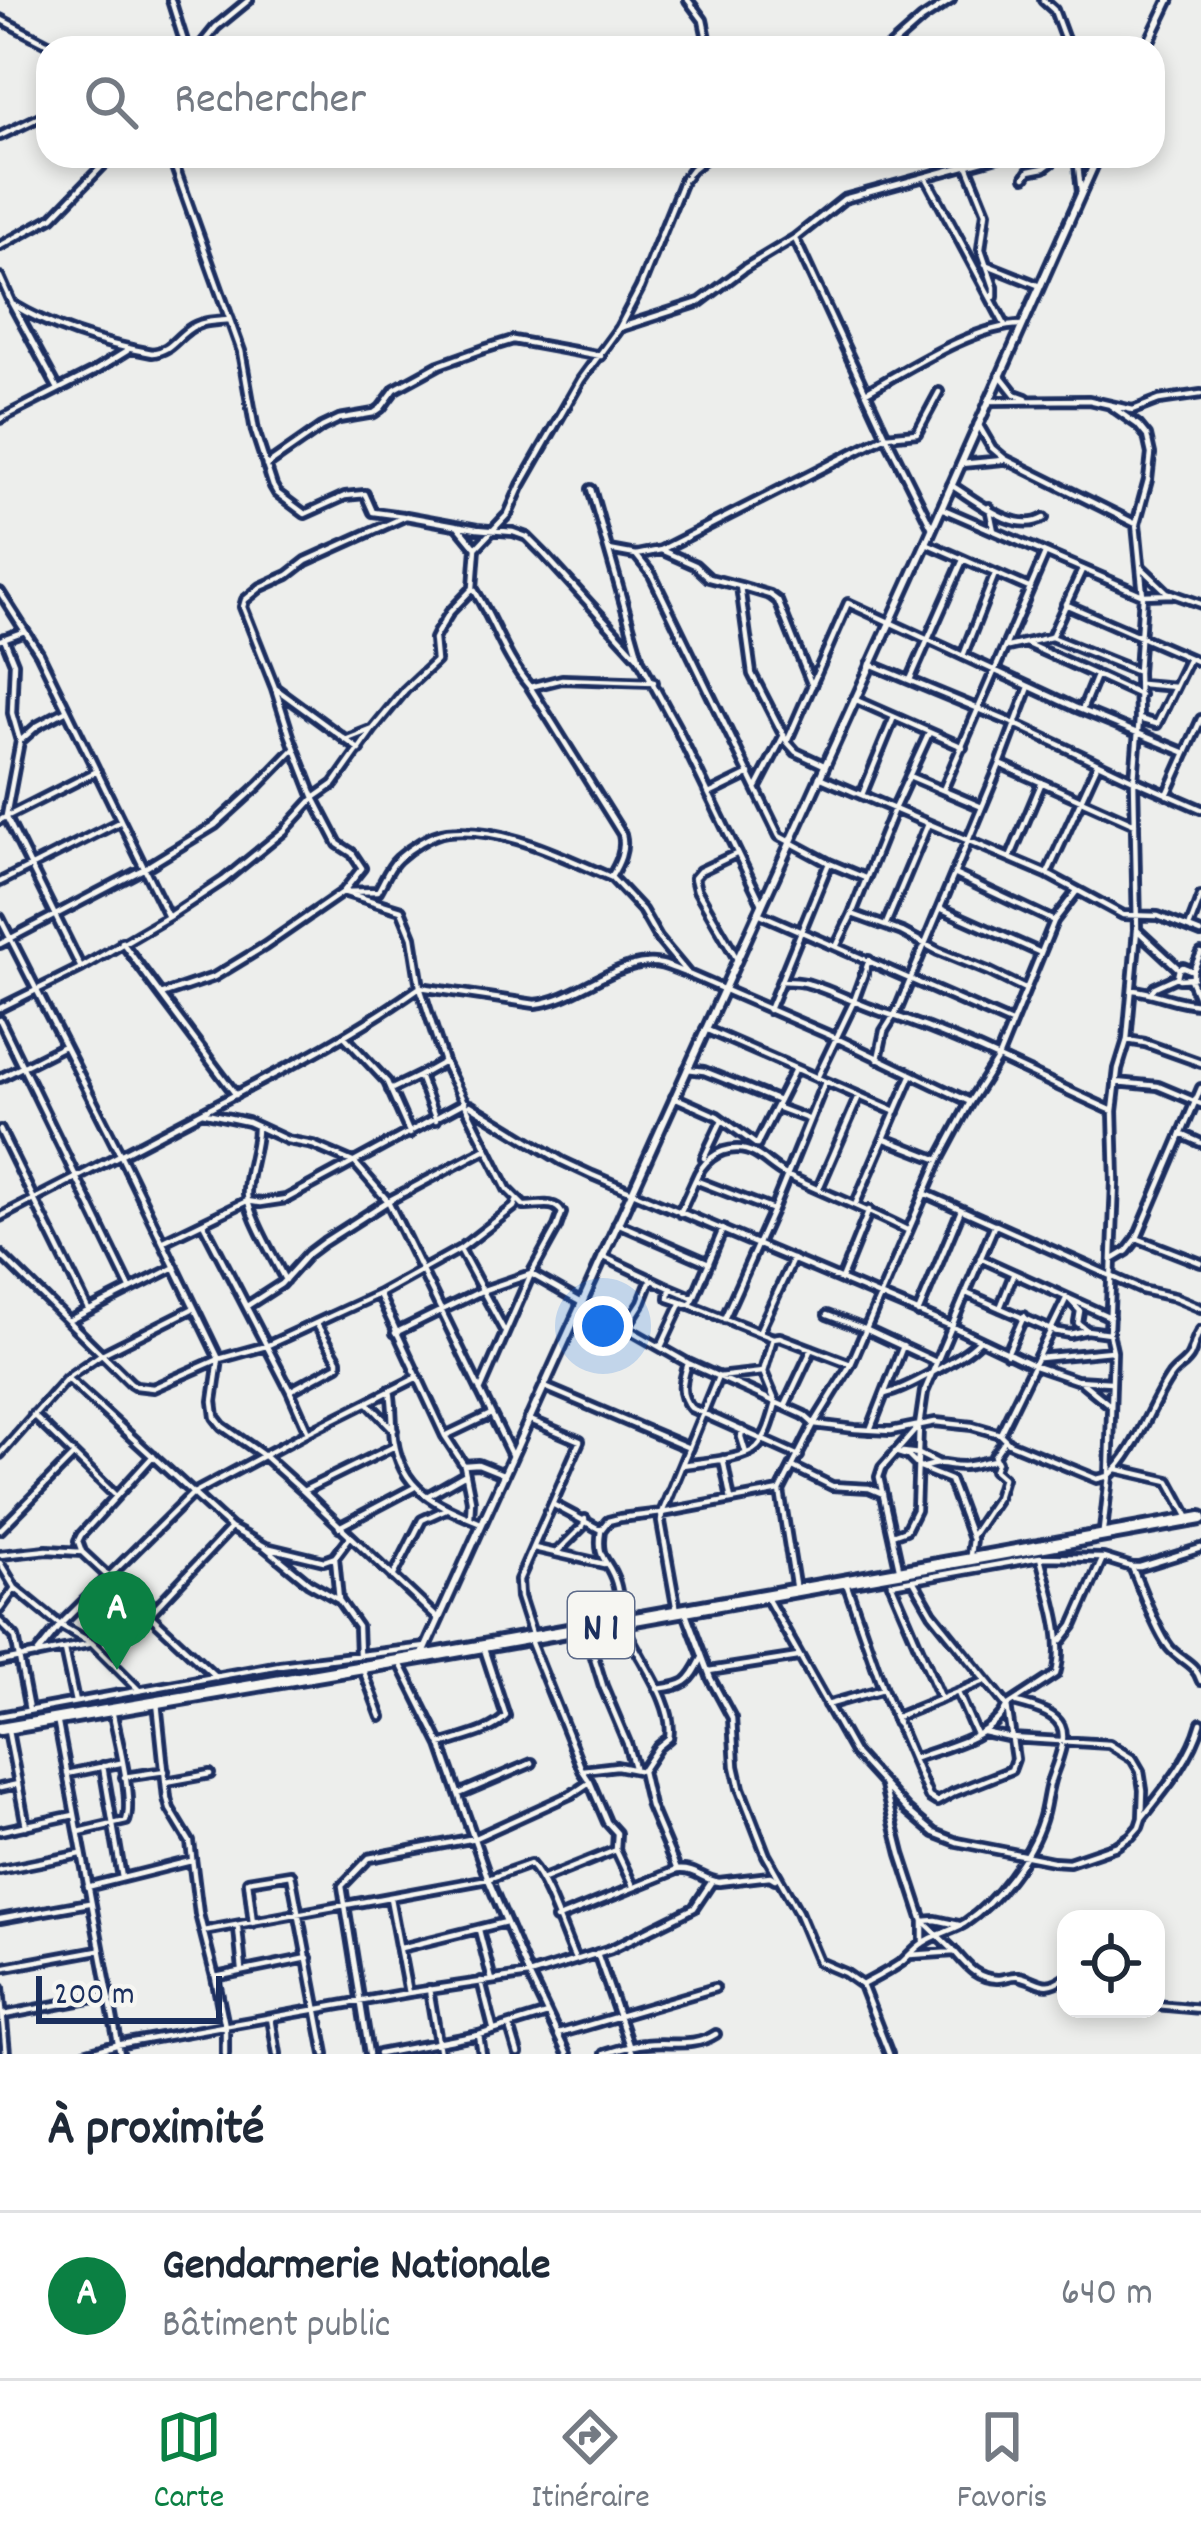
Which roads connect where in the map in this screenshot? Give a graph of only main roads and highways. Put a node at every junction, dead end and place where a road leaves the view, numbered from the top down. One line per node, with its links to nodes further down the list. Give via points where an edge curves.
1 (1196, 1519): 2 (highway, N 1)
2 (4, 1728)

